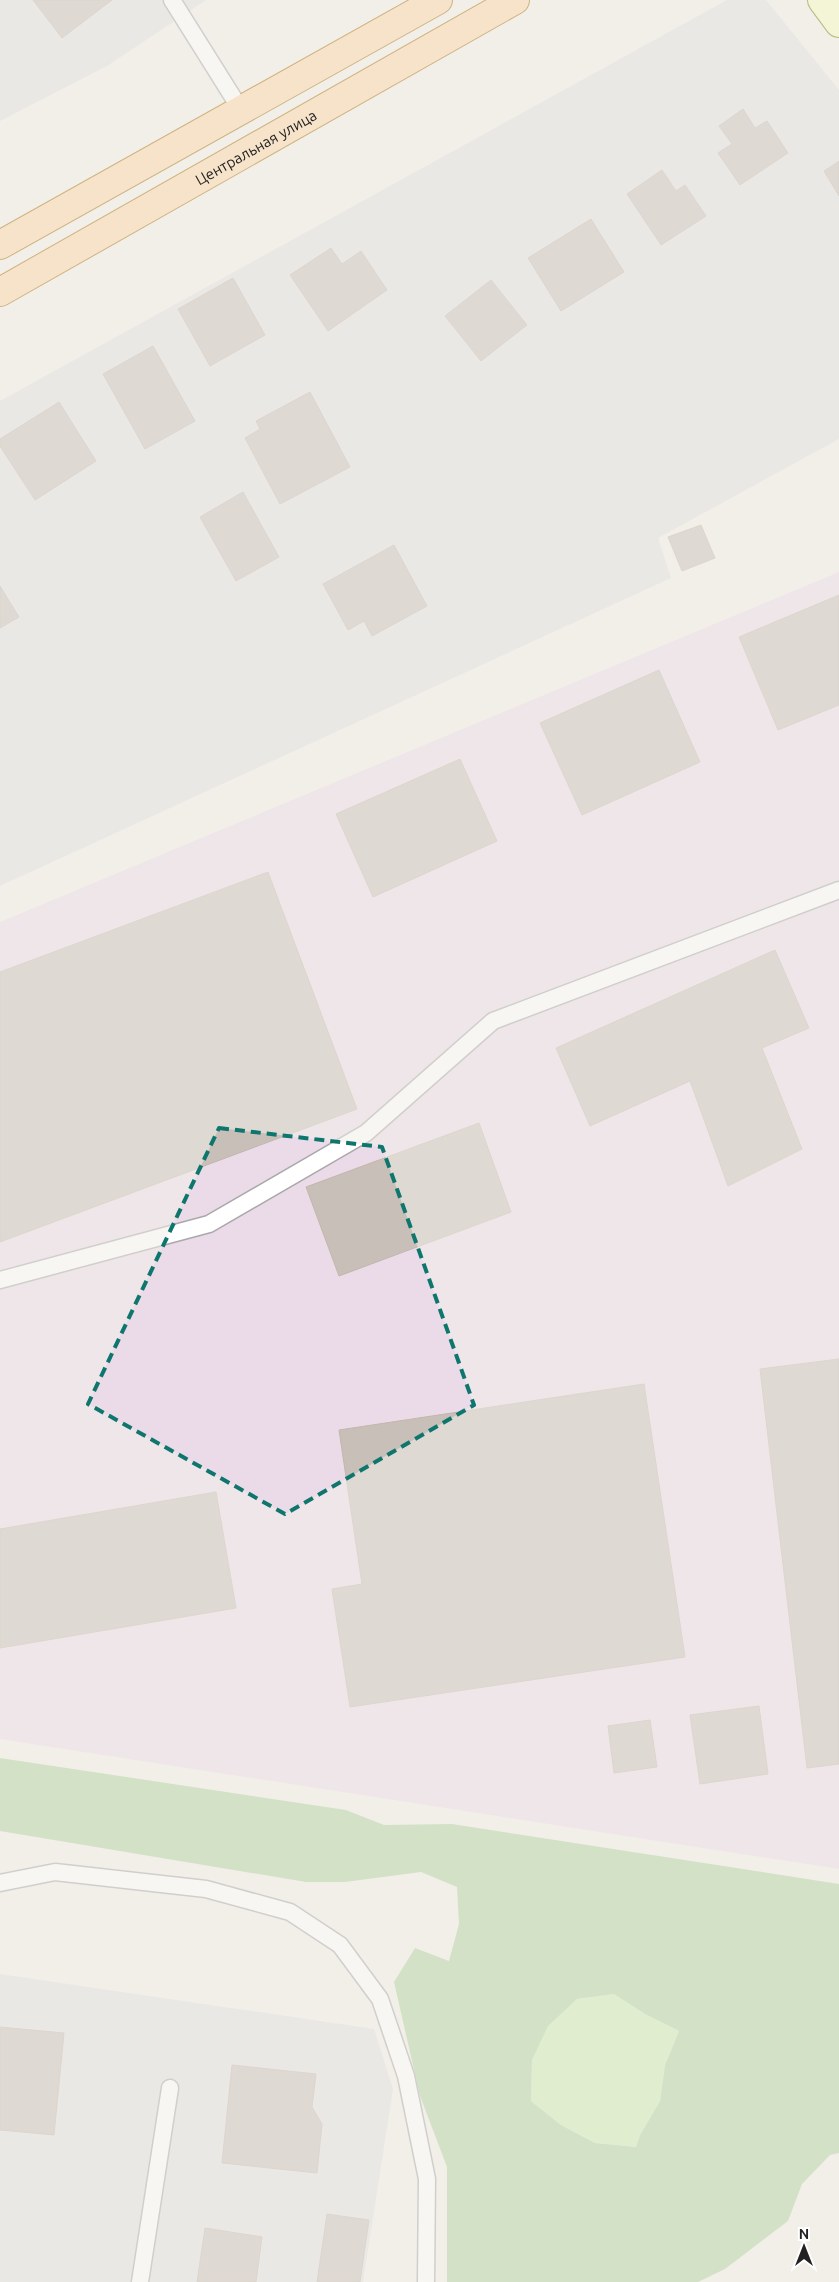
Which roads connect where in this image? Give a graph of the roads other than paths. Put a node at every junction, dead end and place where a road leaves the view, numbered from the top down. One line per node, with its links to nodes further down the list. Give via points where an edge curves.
1 (172, 0): 6 (lane)
2 (438, 0): 6 (main road)
3 (822, 0): 5 (street)
4 (513, 1): 8 (main road, Центральная улица)
5 (839, 23)
6 (241, 110): 7 (main road)
7 (0, 245)
8 (0, 292)
9 (839, 890): 10 (lane, via 493,1020 366,1133 209,1224)
10 (0, 1280)
11 (0, 1883): 14 (lane, via 55,1872 206,1889 290,1912 340,1945 380,1999 406,2076 427,2179)
12 (170, 2088): 13 (lane)
13 (140, 2282)
14 (426, 2282)

